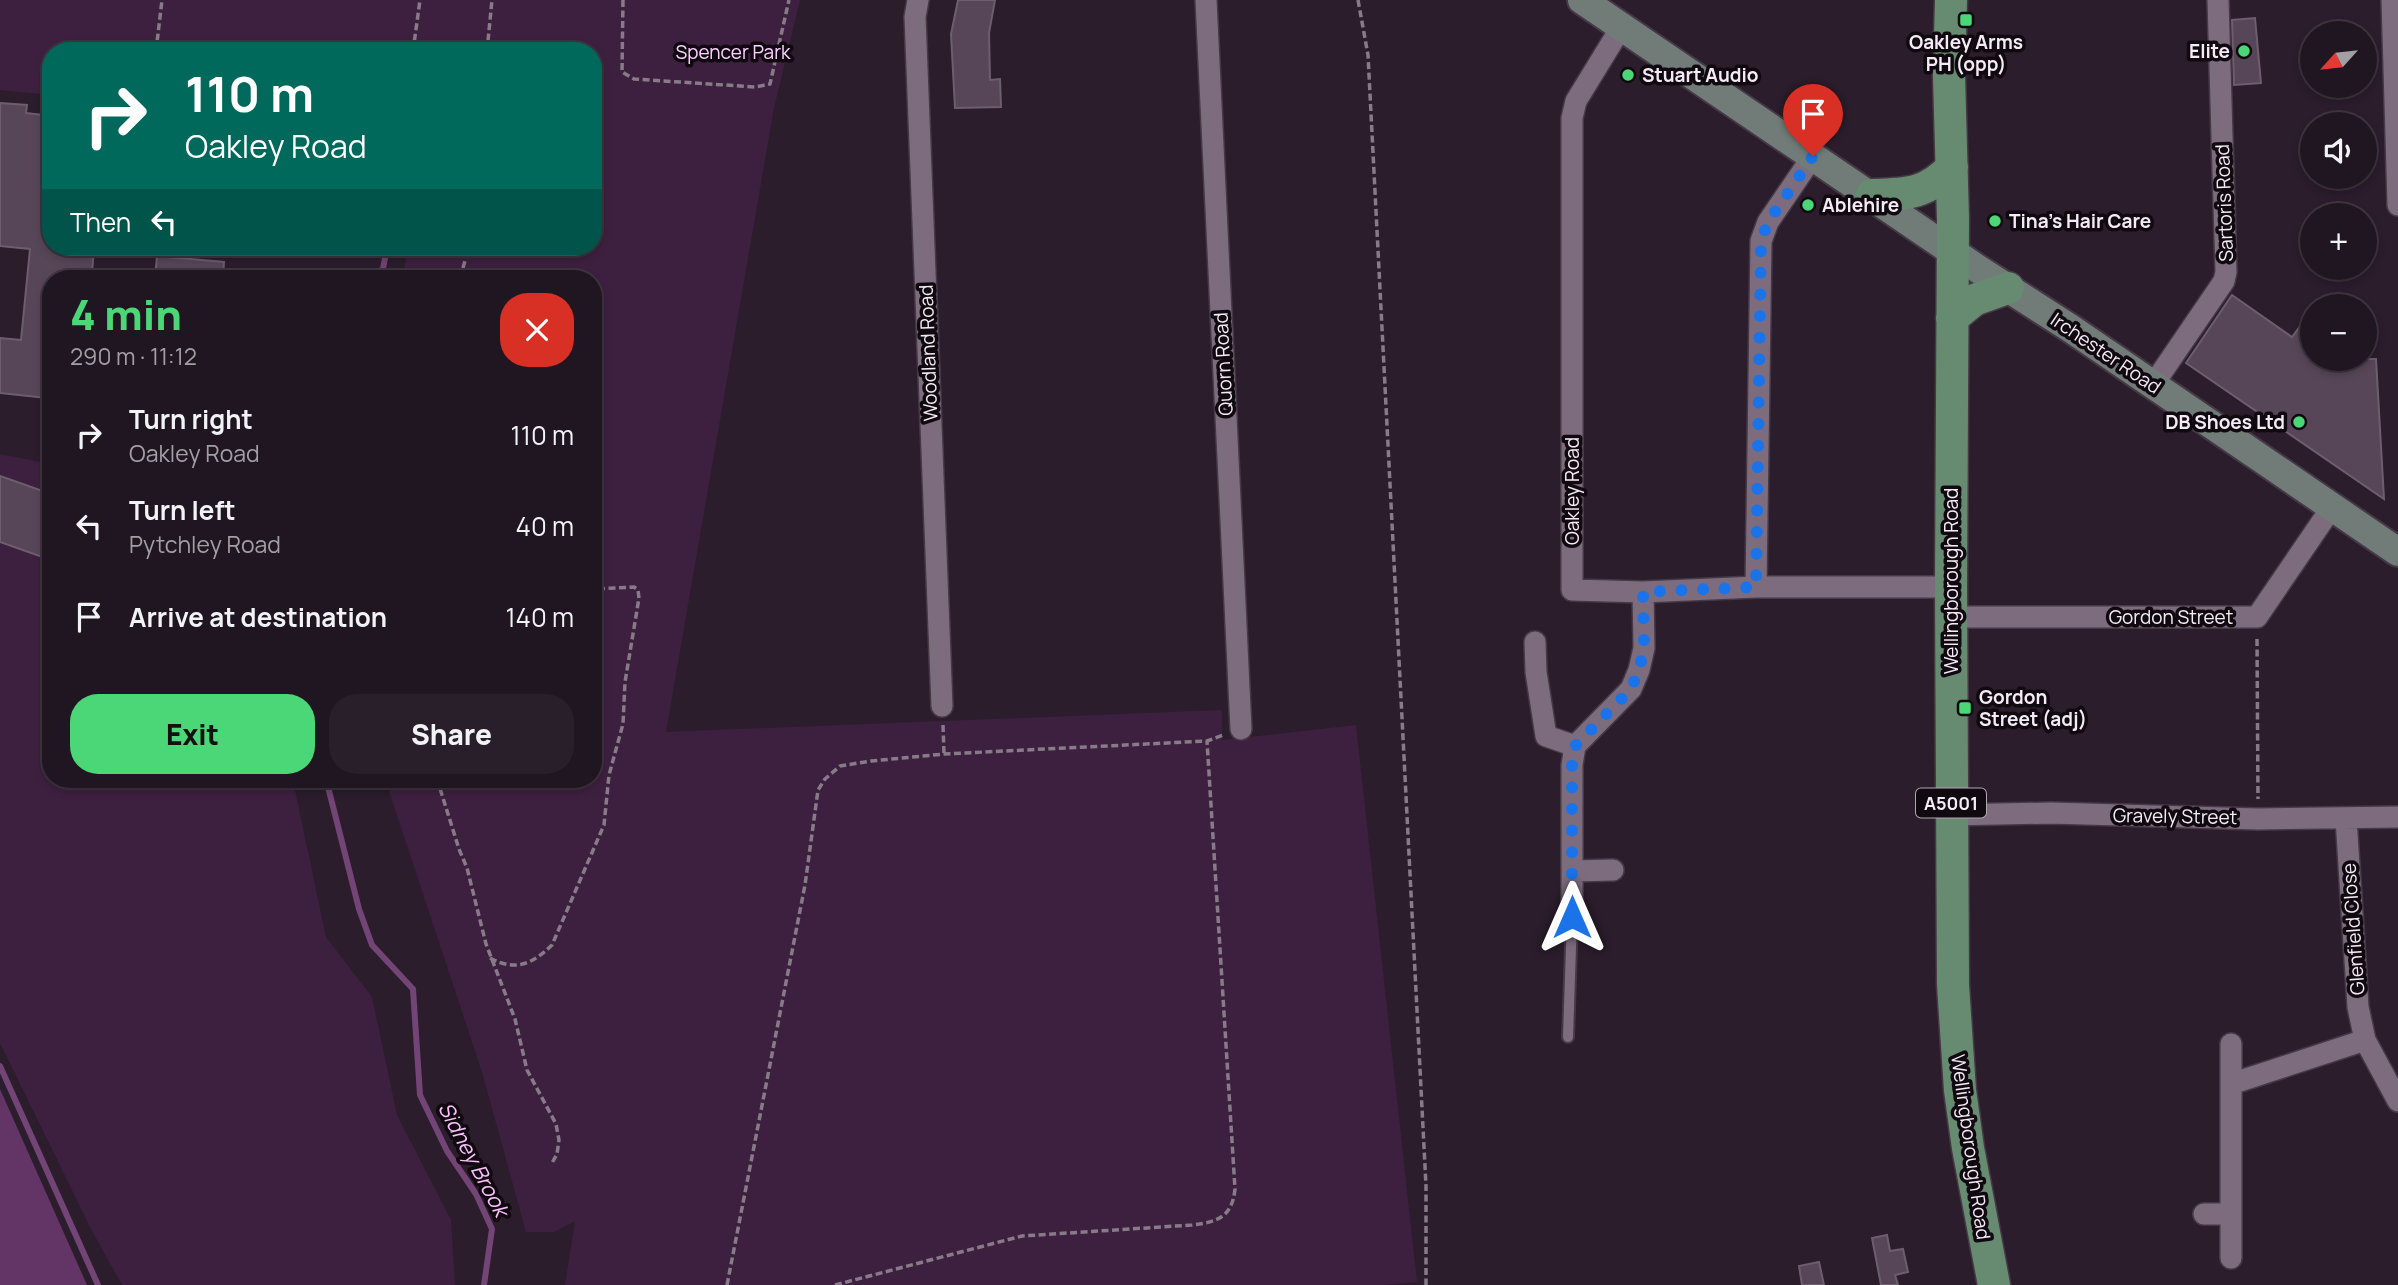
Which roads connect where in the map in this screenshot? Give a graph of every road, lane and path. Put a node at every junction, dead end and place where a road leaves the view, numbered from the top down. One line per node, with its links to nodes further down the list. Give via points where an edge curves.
1 (162, 0): 14 (path)
2 (420, 0): 15 (path)
3 (492, 0): 16 (path)
4 (623, 0): 5 (path, via 622,72 634,79 755,87 770,84)
5 (789, 0)
6 (918, 0): 33 (street, Woodland Road, via 915,17)
7 (1206, 0): 34 (street, Quorn Road)
8 (1358, 0): 57 (path, via 1368,55 1426,1186)
9 (1582, 0): 13 (main road, Irchester Road)
10 (1951, 0): 18 (main road, Wellingborough Road / A5001)
11 (2218, 0): 24 (street, Sartoris Road, via 2226,272)
12 (2392, 0): 20 (street)
13 (1622, 26): 17 (main road, Irchester Road); 29 (street, Oakley Road, via 1576,101 1572,118 1572,590)
14 (157, 42)
15 (414, 42)
16 (488, 42)
17 (1813, 156): 19 (main road, Irchester Road); 27 (street, via 1768,222 1761,241)
18 (1952, 167): 19 (main road, via 1921,190); 21 (main road, Wellingborough Road / A5001)
19 (1872, 195): 21 (main road, Irchester Road)
20 (2398, 205)
21 (1952, 251): 22 (main road, Irchester Road); 23 (main road, Wellingborough Road / A5001)
22 (2008, 288): 23 (main road, via 1974,300); 24 (main road, Irchester Road)
23 (1952, 318): 30 (main road, Wellingborough Road / A5001)
24 (2153, 384): 25 (main road, Irchester Road)
25 (2332, 508): 26 (main road, Irchester Road); 31 (street, Gordon Street)
26 (2397, 549)
27 (1756, 587): 29 (street, Oakley Road); 30 (street, Oakley Road)
28 (602, 589): 45 (path, via 634,587 639,598 604,825 552,945 516,966)
29 (1643, 592): 35 (street, via 1644,648 1631,689)
30 (1951, 602): 31 (street, Gordon Street); 38 (main road, Wellingborough Road / A5001)
31 (2257, 617): 40 (path)
32 (1535, 642): 35 (street, via 1546,736)
33 (942, 706): 36 (path)
34 (1241, 729)
35 (1575, 746): 43 (street)
36 (944, 754): 55 (path, via 840,766 818,790 805,885); 56 (path, via 1207,741 1234,1202 1227,1214 1209,1223 1023,1236)
37 (440, 788): 45 (path, via 467,867)
38 (1951, 815): 40 (street, Gravely Street); 58 (main road, Wellingborough Road / A5001, via 1953,985 1960,1090)
39 (2398, 817): 41 (street, Gravely Street)
40 (2258, 818): 41 (street, Gravely Street)
41 (2346, 818): 47 (street, Glenfield Close, via 2358,1007)
42 (1614, 870): 43 (street)
43 (1572, 871): 44 (street)
44 (1572, 917): 46 (lane)
45 (490, 958): 51 (path, via 515,1019 527,1070 556,1124 559,1140)
46 (1569, 1037)
47 (2365, 1040): 49 (street); 50 (street, Glenfield Close)
48 (2231, 1044): 49 (street)
49 (2231, 1084): 53 (street)
50 (2398, 1101)
51 (552, 1163)
52 (2204, 1214): 53 (street)
53 (2230, 1214): 54 (street)
54 (2231, 1258)
55 (727, 1285)
56 (835, 1285)
57 (1426, 1285)
58 (1994, 1285)

